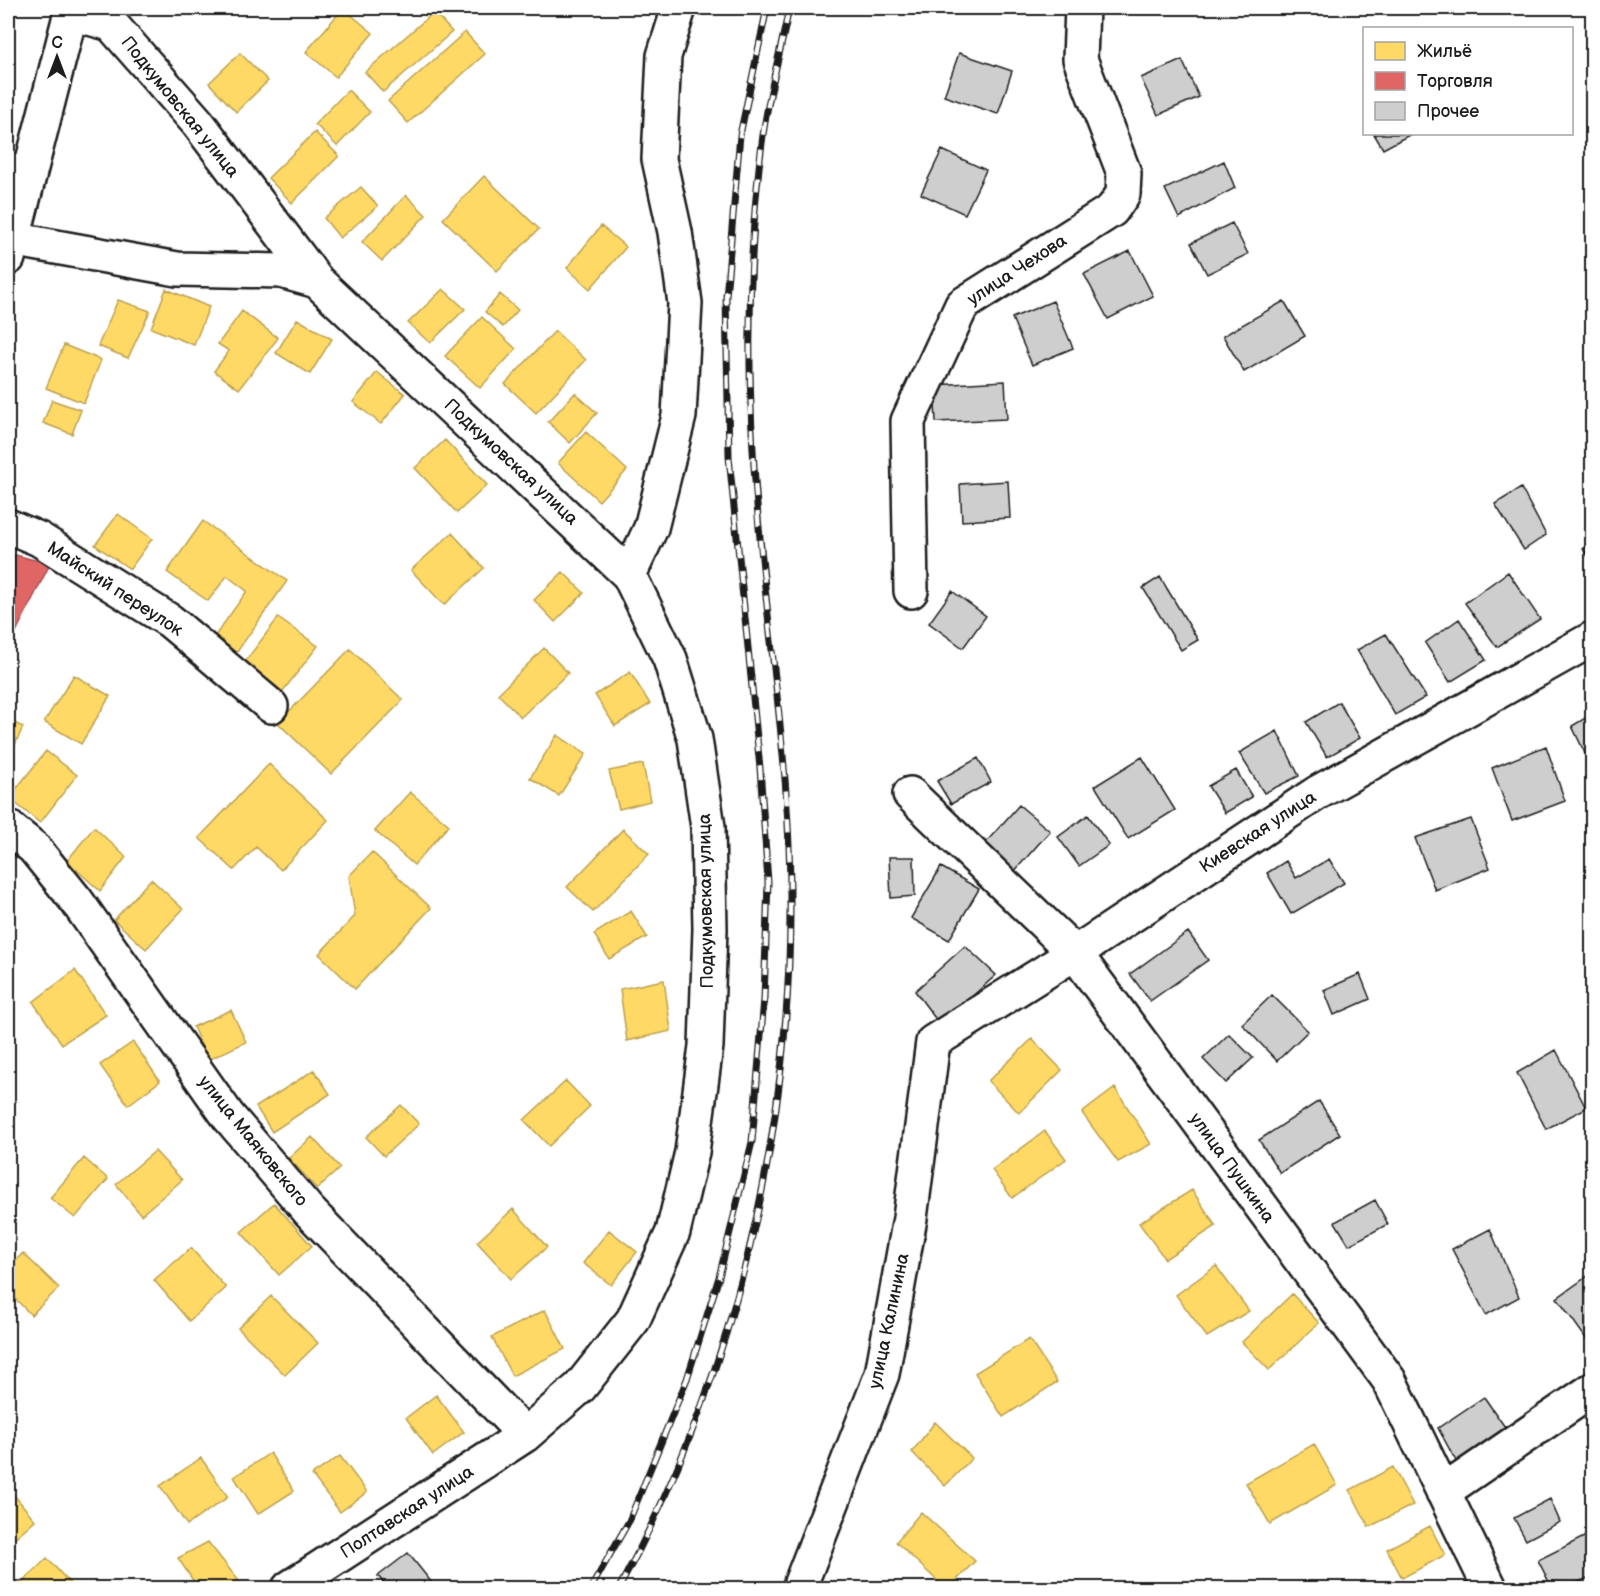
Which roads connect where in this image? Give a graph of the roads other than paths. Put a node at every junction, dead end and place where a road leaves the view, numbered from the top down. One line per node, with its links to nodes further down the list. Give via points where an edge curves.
1 (679, 8): 8 (street, via 664,56 659,159 685,303 679,416 651,528)
2 (1082, 8): 9 (street, улица Чехова, via 1080,59 1124,173 1124,194 1112,210 962,305 908,421)
3 (71, 10): 4 (street); 6 (street, Подкумовская улица, via 111,24 198,123)
4 (18, 172): 5 (street)
5 (10, 248): 6 (street, Подкумовская улица, via 177,269 281,272)
6 (317, 281): 8 (street, Подкумовская улица)
7 (8, 526): 11 (street, Майский переулок, via 39,539 170,621)
8 (628, 575): 17 (street, Подкумовская улица, via 670,659 695,739 708,826 706,1046 687,1175 673,1232 633,1320 580,1387)
9 (911, 591)
10 (1593, 639): 14 (street, Киевская улица, via 1317,793)
11 (272, 706)
12 (910, 794): 14 (street, улица Пушкина)
13 (8, 827): 17 (street, улица Маяковского, via 34,848 76,900 228,1116 309,1210)
14 (1075, 953): 15 (street, Киевская улица); 18 (street, улица Пушкина, via 1389,1380)
15 (933, 1042): 20 (street, улица Калинина, via 910,1218 882,1374)
16 (1593, 1390): 18 (street)
17 (525, 1435): 19 (street, Полтавская улица)
18 (1443, 1492): 21 (street, улица Пушкина)
19 (289, 1588)
20 (799, 1588)
21 (1490, 1588)

